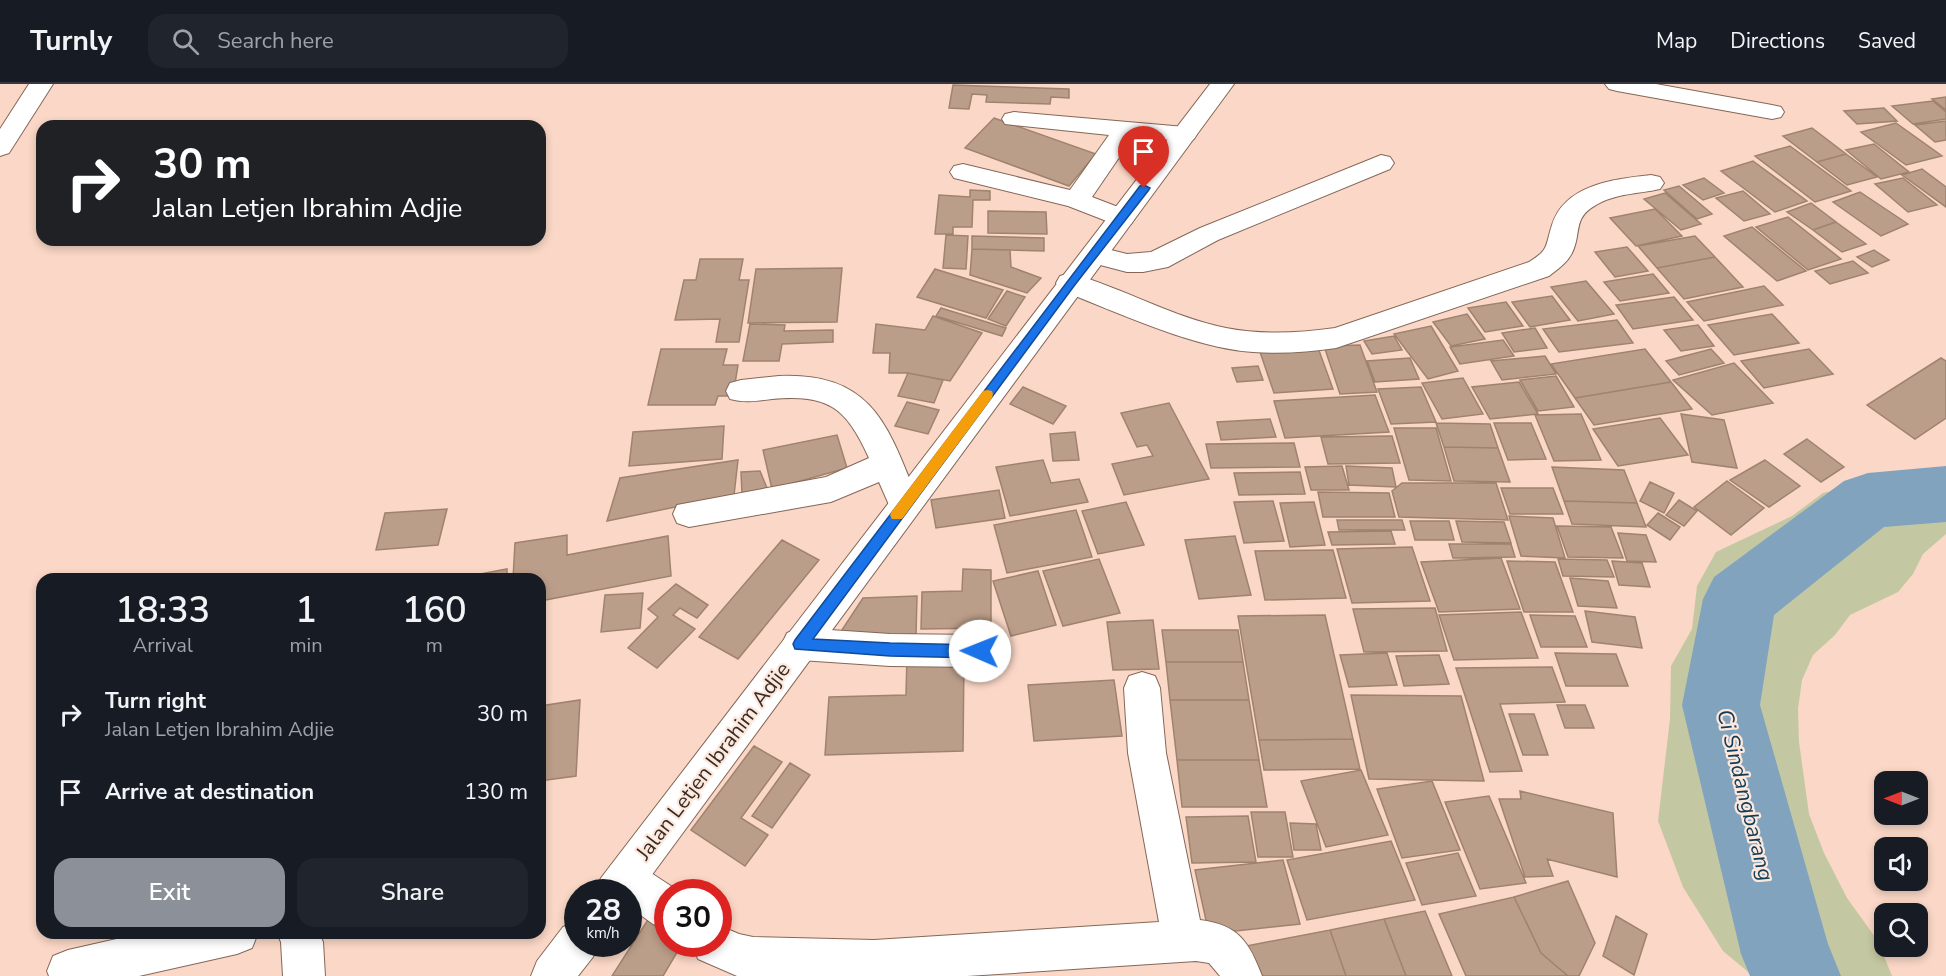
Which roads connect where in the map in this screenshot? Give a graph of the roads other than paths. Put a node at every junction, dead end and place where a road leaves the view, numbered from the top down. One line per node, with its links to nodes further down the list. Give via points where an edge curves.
1 (41, 84): 8 (street)
2 (1222, 84): 7 (street, Jalan Letjen Ibrahim Adjie)
3 (1617, 84): 4 (street)
4 (1772, 112)
5 (1014, 119): 6 (street)
6 (1126, 129): 7 (street); 12 (street)
7 (1185, 134): 13 (street, Jalan Letjen Ibrahim Adjie)
8 (0, 148)
9 (1381, 163): 14 (street, via 1209,234 1158,260 1127,263)
10 (963, 172): 12 (street)
11 (1651, 183): 15 (street, via 1589,197 1565,223 1564,239 1556,258 1539,269 1336,338 1278,342 1225,338 1165,320)
12 (1076, 200): 13 (street)
13 (1122, 218): 14 (street, Jalan Letjen Ibrahim Adjie)
14 (1095, 255): 15 (street, Jalan Letjen Ibrahim Adjie)
15 (1070, 283): 18 (street, Jalan Letjen Ibrahim Adjie)
16 (741, 391): 17 (street, via 809,388 841,397 861,418)
17 (886, 464): 18 (street); 19 (street, via 831,489)
18 (904, 505): 20 (street, Jalan Letjen Ibrahim Adjie)
19 (689, 514)
20 (800, 644): 21 (street); 23 (street, Jalan Letjen Ibrahim Adjie)
21 (980, 651)
22 (1142, 688): 26 (street, via 1147,753)
23 (625, 879)
24 (210, 939): 29 (street)
25 (301, 939): 30 (street)
26 (1183, 940): 27 (street, via 874,961 753,958); 32 (street, via 1215,942 1235,958)
27 (732, 953)
28 (567, 957): 31 (street)
29 (68, 971)
30 (304, 976)
31 (552, 976)
32 (1241, 976)

